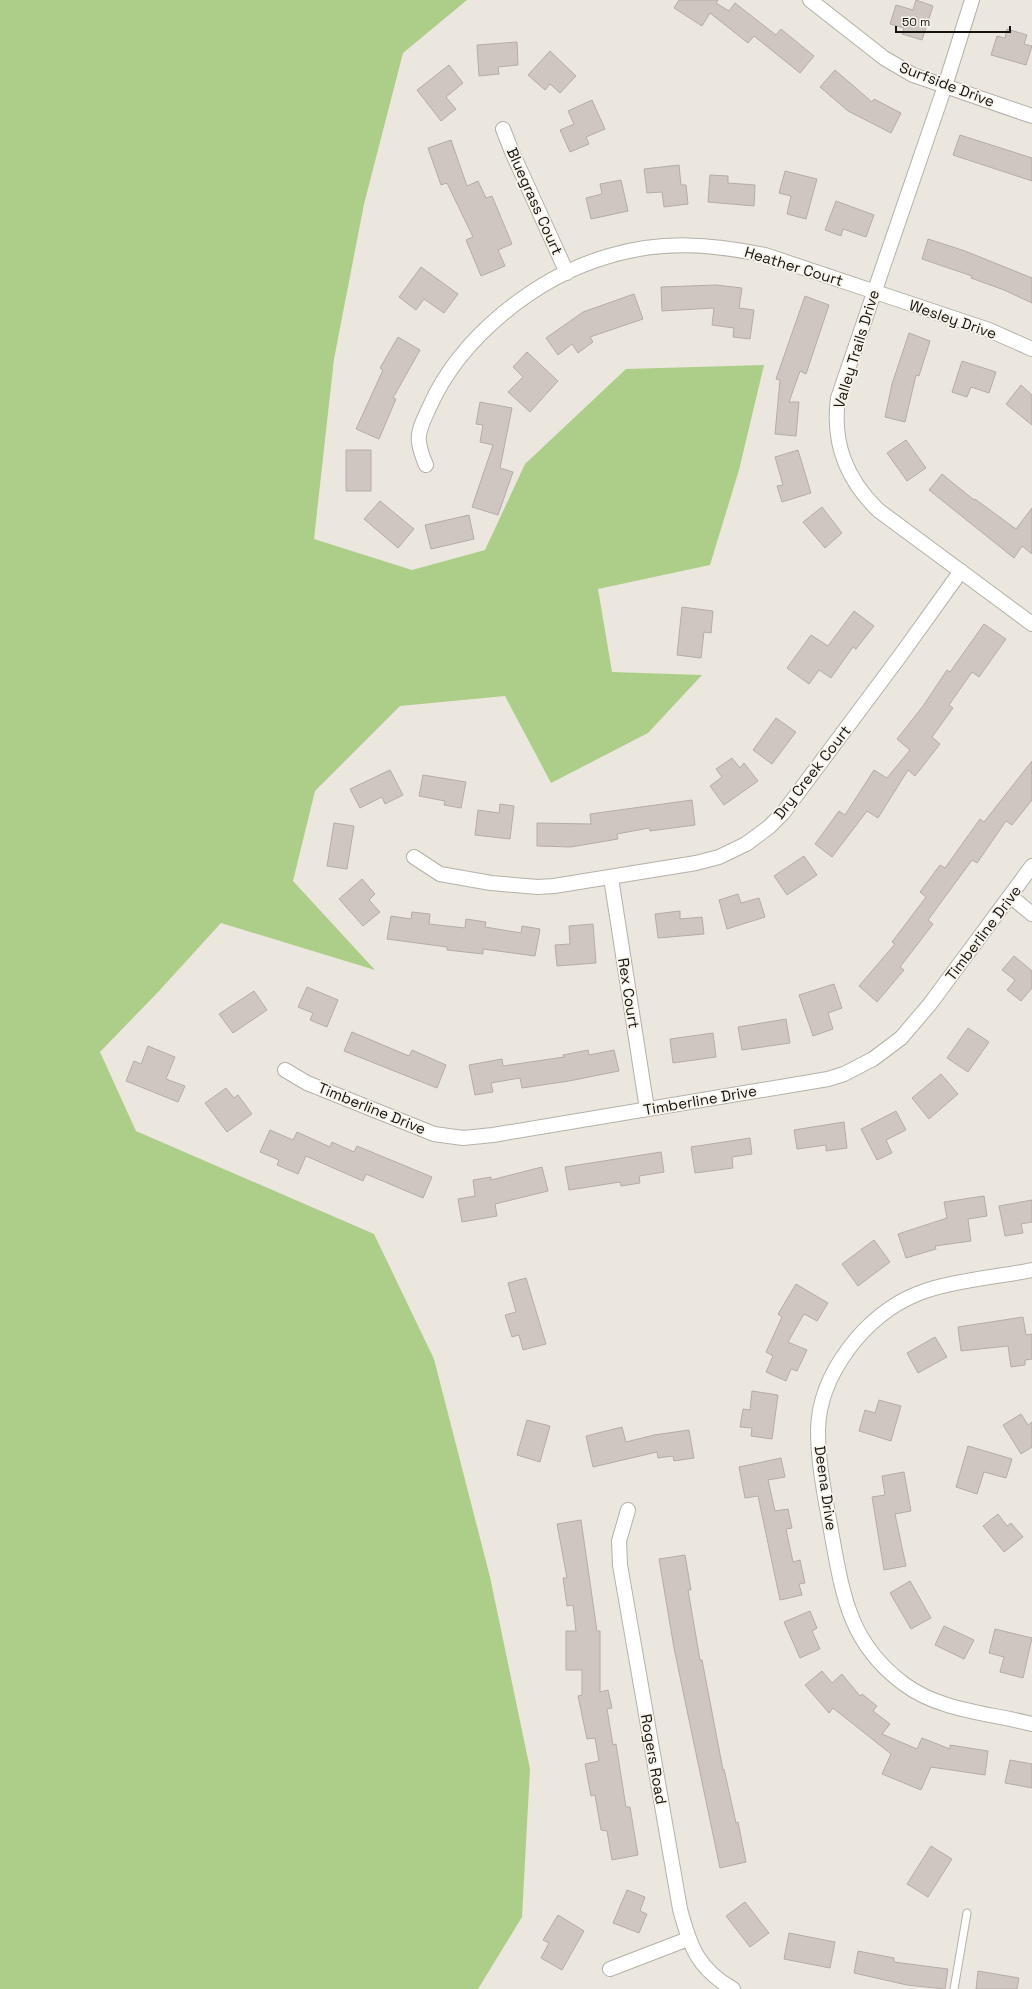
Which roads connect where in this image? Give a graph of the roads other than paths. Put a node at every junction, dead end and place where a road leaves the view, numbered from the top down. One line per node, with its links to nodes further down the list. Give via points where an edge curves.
1 (810, 0): 3 (street, Surfside Drive, via 884,58 913,74)
2 (972, 0): 3 (street, Valley Trails Drive)
3 (945, 86): 4 (street, Surfside Drive); 7 (street, Valley Trails Drive)
4 (1032, 116)
5 (503, 129): 6 (street, Bluegrass Court)
6 (567, 273): 7 (street, Heather Court, via 609,256 632,250 704,245 765,255); 9 (street, Heather Court, via 519,301 486,329 458,360 435,396 422,424 418,441)
7 (874, 291): 8 (street, Wesley Drive, via 989,330); 10 (street, Valley Trails Drive, via 838,398 838,444 849,473 867,499 878,510)
8 (1032, 349)
9 (426, 465)
10 (961, 571): 11 (street, Valley Trails Drive); 14 (street, Dry Creek Court, via 783,813 769,827 746,844 720,857)
11 (1032, 624)
12 (414, 857): 14 (street, Dry Creek Court, via 440,874 491,883 538,887)
13 (1032, 866): 15 (street, Timberline Drive)
14 (611, 878): 18 (street, Rex Court)
15 (1010, 896): 16 (street); 18 (street, Timberline Drive, via 930,1004 900,1038 873,1059 828,1079)
16 (1032, 914)
17 (285, 1070): 18 (street, Timberline Drive, via 307,1082 434,1134 463,1138)
18 (647, 1109)
19 (1032, 1270): 21 (street, Deena Drive, via 936,1288 899,1302 853,1341 835,1369 823,1401 818,1428 820,1468 841,1586 853,1623 869,1650 904,1685 929,1698)
20 (628, 1510): 23 (street, Rogers Road, via 620,1541 620,1565 680,1909)
21 (1032, 1724)
22 (967, 1913): 26 (lane)
23 (688, 1939): 24 (street); 25 (street, Rogers Road, via 705,1968)
24 (610, 1969)
25 (733, 1989)
26 (954, 1989)

